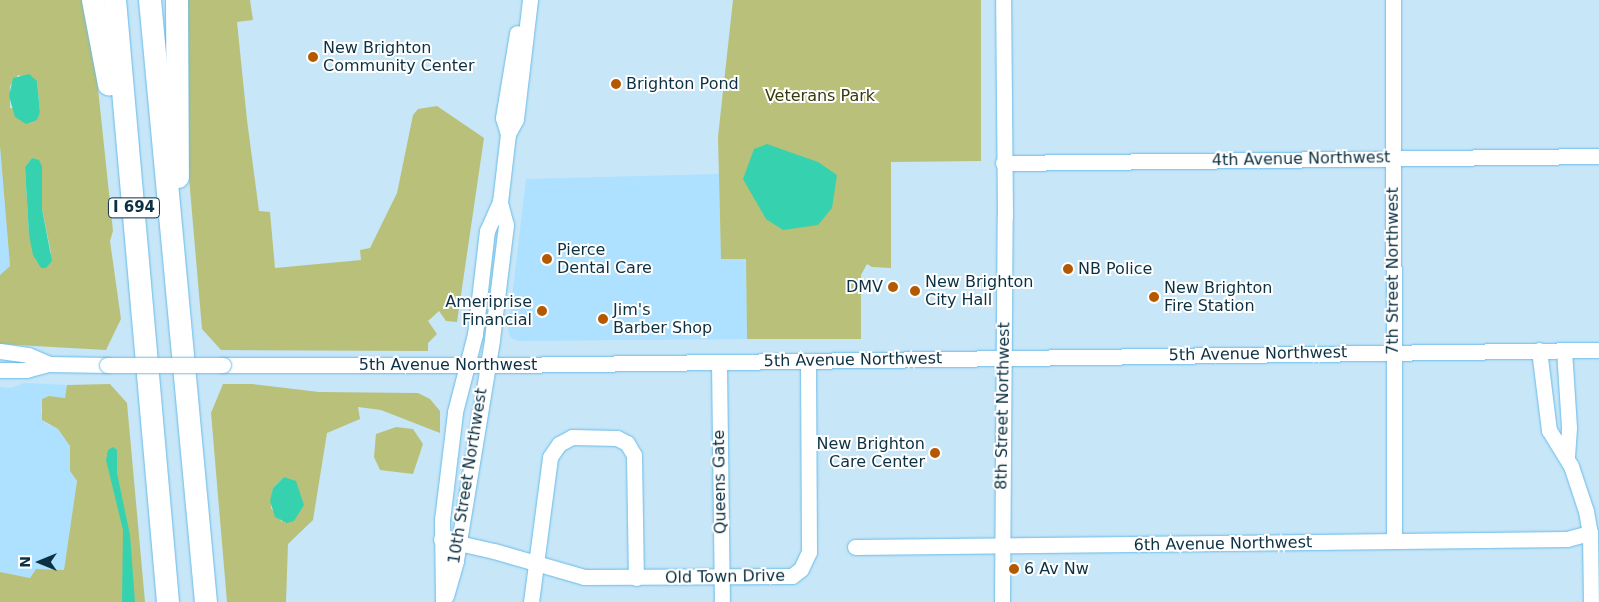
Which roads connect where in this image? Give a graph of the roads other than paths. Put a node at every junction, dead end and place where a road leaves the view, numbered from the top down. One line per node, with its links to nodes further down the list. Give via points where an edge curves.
1 (93, 0): 27 (highway, via 114,113)
2 (115, 0): 27 (highway, I 694)
3 (150, 0): 14 (highway, I 694)
4 (177, 0): 14 (highway, via 180,156)
5 (522, 0): 9 (street, 10th Street Northwest, via 505,104)
6 (530, 0): 9 (street, 10th Street Northwest, via 516,119)
7 (1003, 0): 12 (street, 8th Street Northwest)
8 (1394, 0): 11 (street, 7th Street Northwest)
9 (508, 134): 13 (street, 10th Street Northwest)
10 (1599, 156): 11 (street, 4th Avenue Northwest)
11 (1394, 158): 12 (street, 4th Avenue Northwest); 19 (street, 7th Street Northwest)
12 (1003, 163): 20 (street, 8th Street Northwest)
13 (500, 202): 24 (street, 10th Street Northwest, via 487,231 475,334); 25 (street, 10th Street Northwest, via 506,225)
14 (172, 243): 39 (highway, I 694)
15 (1539, 350): 16 (street, 5th Avenue Northwest); 19 (street, 5th Avenue Northwest); 28 (street, via 1549,430)
16 (1564, 350): 17 (street, 5th Avenue Northwest); 28 (street)
17 (1599, 350)
18 (0, 351): 23 (street, via 28,355)
19 (1393, 352): 20 (street, 5th Avenue Northwest); 31 (street, 7th Street Northwest)
20 (1003, 358): 21 (street, 5th Avenue Northwest); 33 (street, 8th Street Northwest)
21 (808, 361): 22 (street, 5th Avenue Northwest); 37 (street, Old Town Drive, via 807,560 792,576)
22 (719, 362): 25 (street, 5th Avenue Northwest); 37 (street, Queens Gate)
23 (49, 364): 24 (street, 5th Avenue Northwest, bridge); 26 (street, via 26,370)
24 (467, 365): 25 (street, 5th Avenue Northwest); 30 (street, 10th Street Northwest, via 455,412)
25 (486, 365): 32 (street, 10th Street Northwest)
26 (0, 370)
27 (152, 416): 38 (highway, I 694)
28 (1567, 457): 29 (street, via 1580,489)
29 (1590, 533): 31 (street, 6th Avenue Northwest, via 1567,539); 44 (street)
30 (441, 539): 32 (street, Old Town Drive); 40 (street, 10th Street Northwest)
31 (1394, 541): 33 (street, 6th Avenue Northwest)
32 (459, 543): 35 (street, Old Town Drive); 40 (street, 10th Street Northwest)
33 (1002, 546): 34 (street, 6th Avenue Northwest); 43 (street, 8th Street Northwest)
34 (855, 547)
35 (537, 565): 36 (street, Old Town Drive, via 584,577); 36 (street, via 550,457 554,449 572,437 617,438 627,443 634,455); 41 (street)
36 (636, 578): 37 (street, Old Town Drive)
37 (722, 578): 42 (street, Queens Gate)
38 (168, 602)
39 (206, 602)
40 (444, 602)
41 (531, 602)
42 (722, 602)
43 (1002, 602)
44 (1591, 602)

